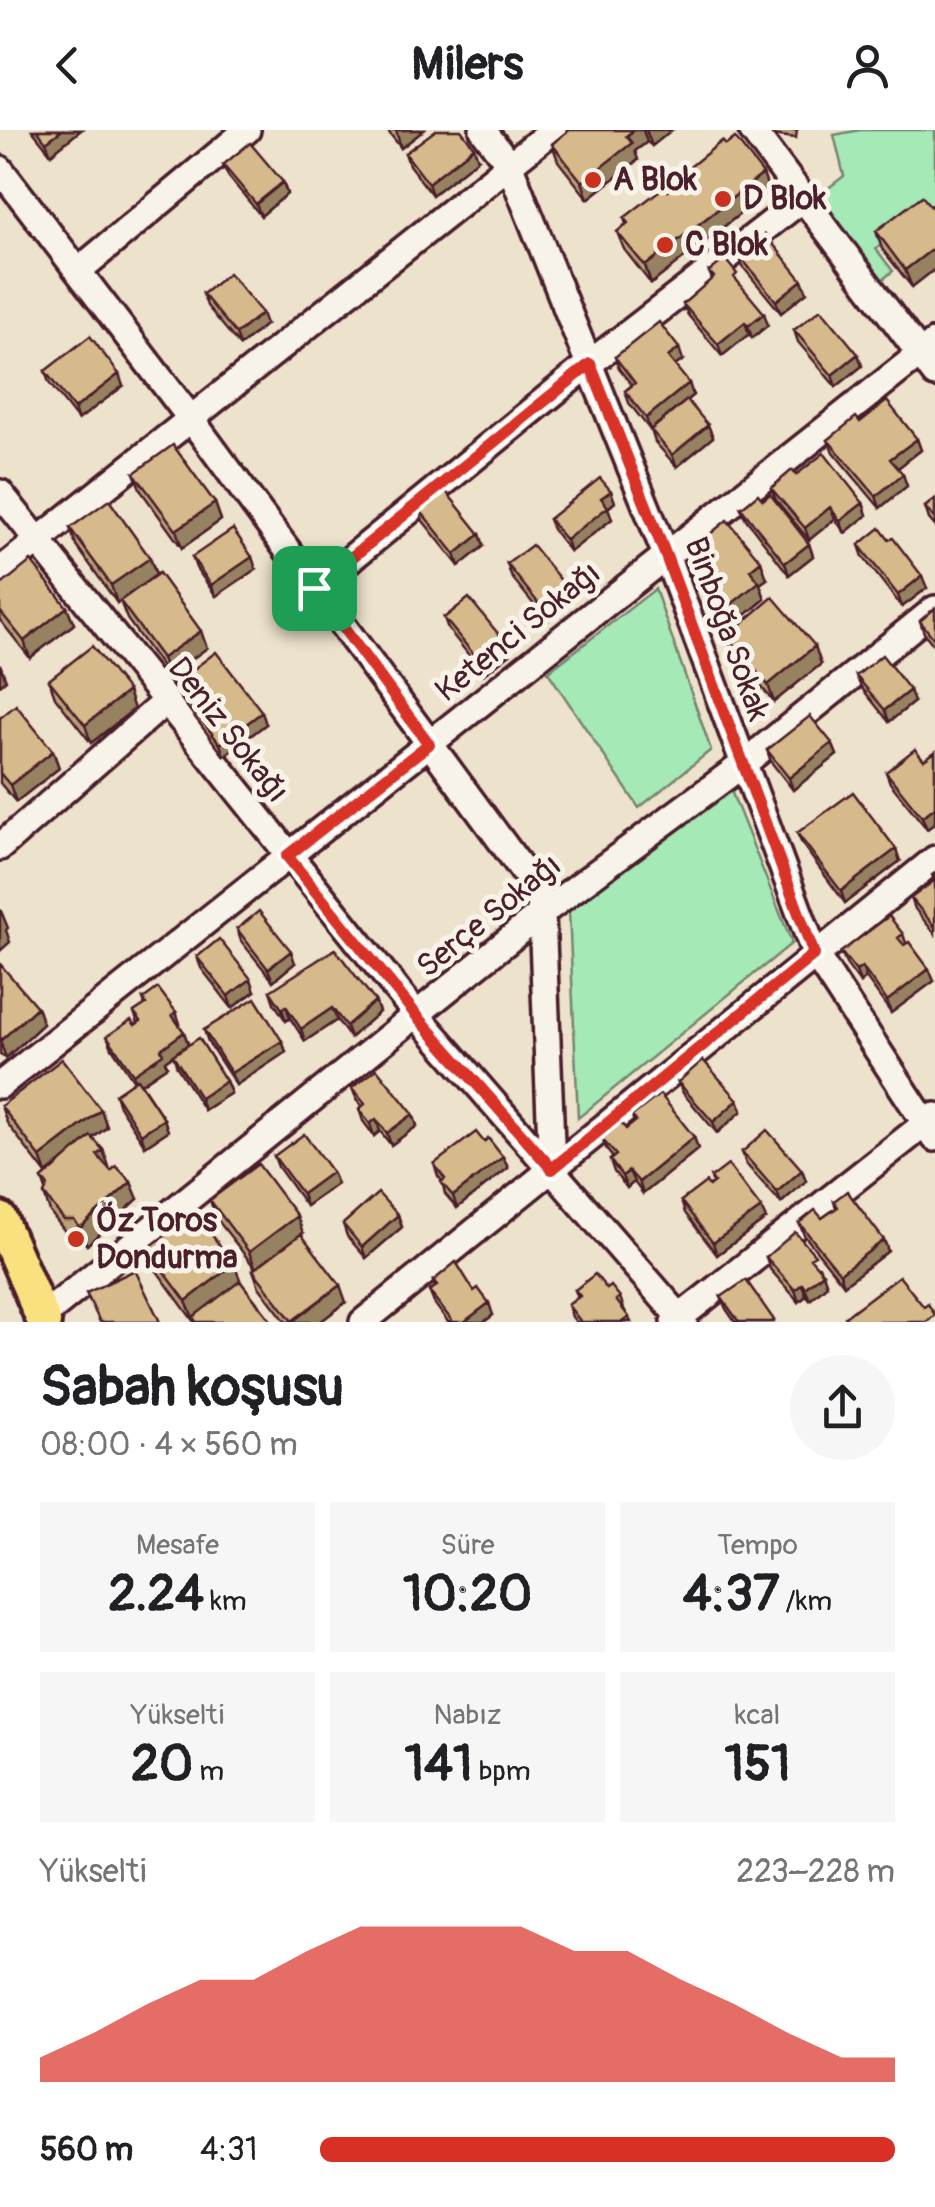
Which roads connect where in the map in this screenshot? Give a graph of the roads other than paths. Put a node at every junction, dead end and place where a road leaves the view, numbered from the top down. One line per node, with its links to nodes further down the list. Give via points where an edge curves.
1 (246, 130): 8 (street)
2 (483, 130): 5 (street, Binboğa Sokak)
3 (552, 130): 5 (street)
4 (752, 130): 7 (street)
5 (508, 164): 10 (street, Binboğa Sokak); 11 (street)
6 (0, 169): 8 (street)
7 (804, 198): 9 (street); 10 (street)
8 (78, 271): 11 (street)
9 (930, 357): 14 (street, Ketenci Sokağı)
10 (590, 364): 14 (street, Binboğa Sokak); 16 (street)
11 (191, 418): 13 (street); 16 (street)
12 (0, 493): 13 (street, Deniz Sokağı)
13 (37, 540): 15 (street); 18 (street, Deniz Sokağı)
14 (666, 556): 19 (street, Ketenci Sokağı); 20 (street, Binboğa Sokak)
15 (0, 571)
16 (314, 588): 19 (street)
17 (935, 610): 20 (street, Serçe Sokağı)
18 (165, 702): 21 (street); 22 (street, Deniz Sokağı)
19 (429, 744): 22 (street, Ketenci Sokağı); 24 (street, via 535,887)
20 (742, 764): 24 (street, Serçe Sokağı); 25 (street, Binboğa Sokak)
21 (0, 848)
22 (287, 856): 26 (street, Deniz Sokağı); 27 (street, Ketenci Sokağı)
23 (935, 859): 25 (street)
24 (542, 913): 26 (street, Serçe Sokağı); 29 (street)
25 (814, 954): 28 (street, Binboğa Sokak); 29 (street)
26 (417, 1016): 29 (street, Deniz Sokağı); 31 (street, Serçe Sokağı)
27 (0, 1085)
28 (932, 1126): 32 (street)
29 (552, 1169): 32 (street, Deniz Sokağı); 33 (street)
30 (0, 1218): 31 (main road)
31 (43, 1320)
32 (679, 1320)
33 (363, 1322)

